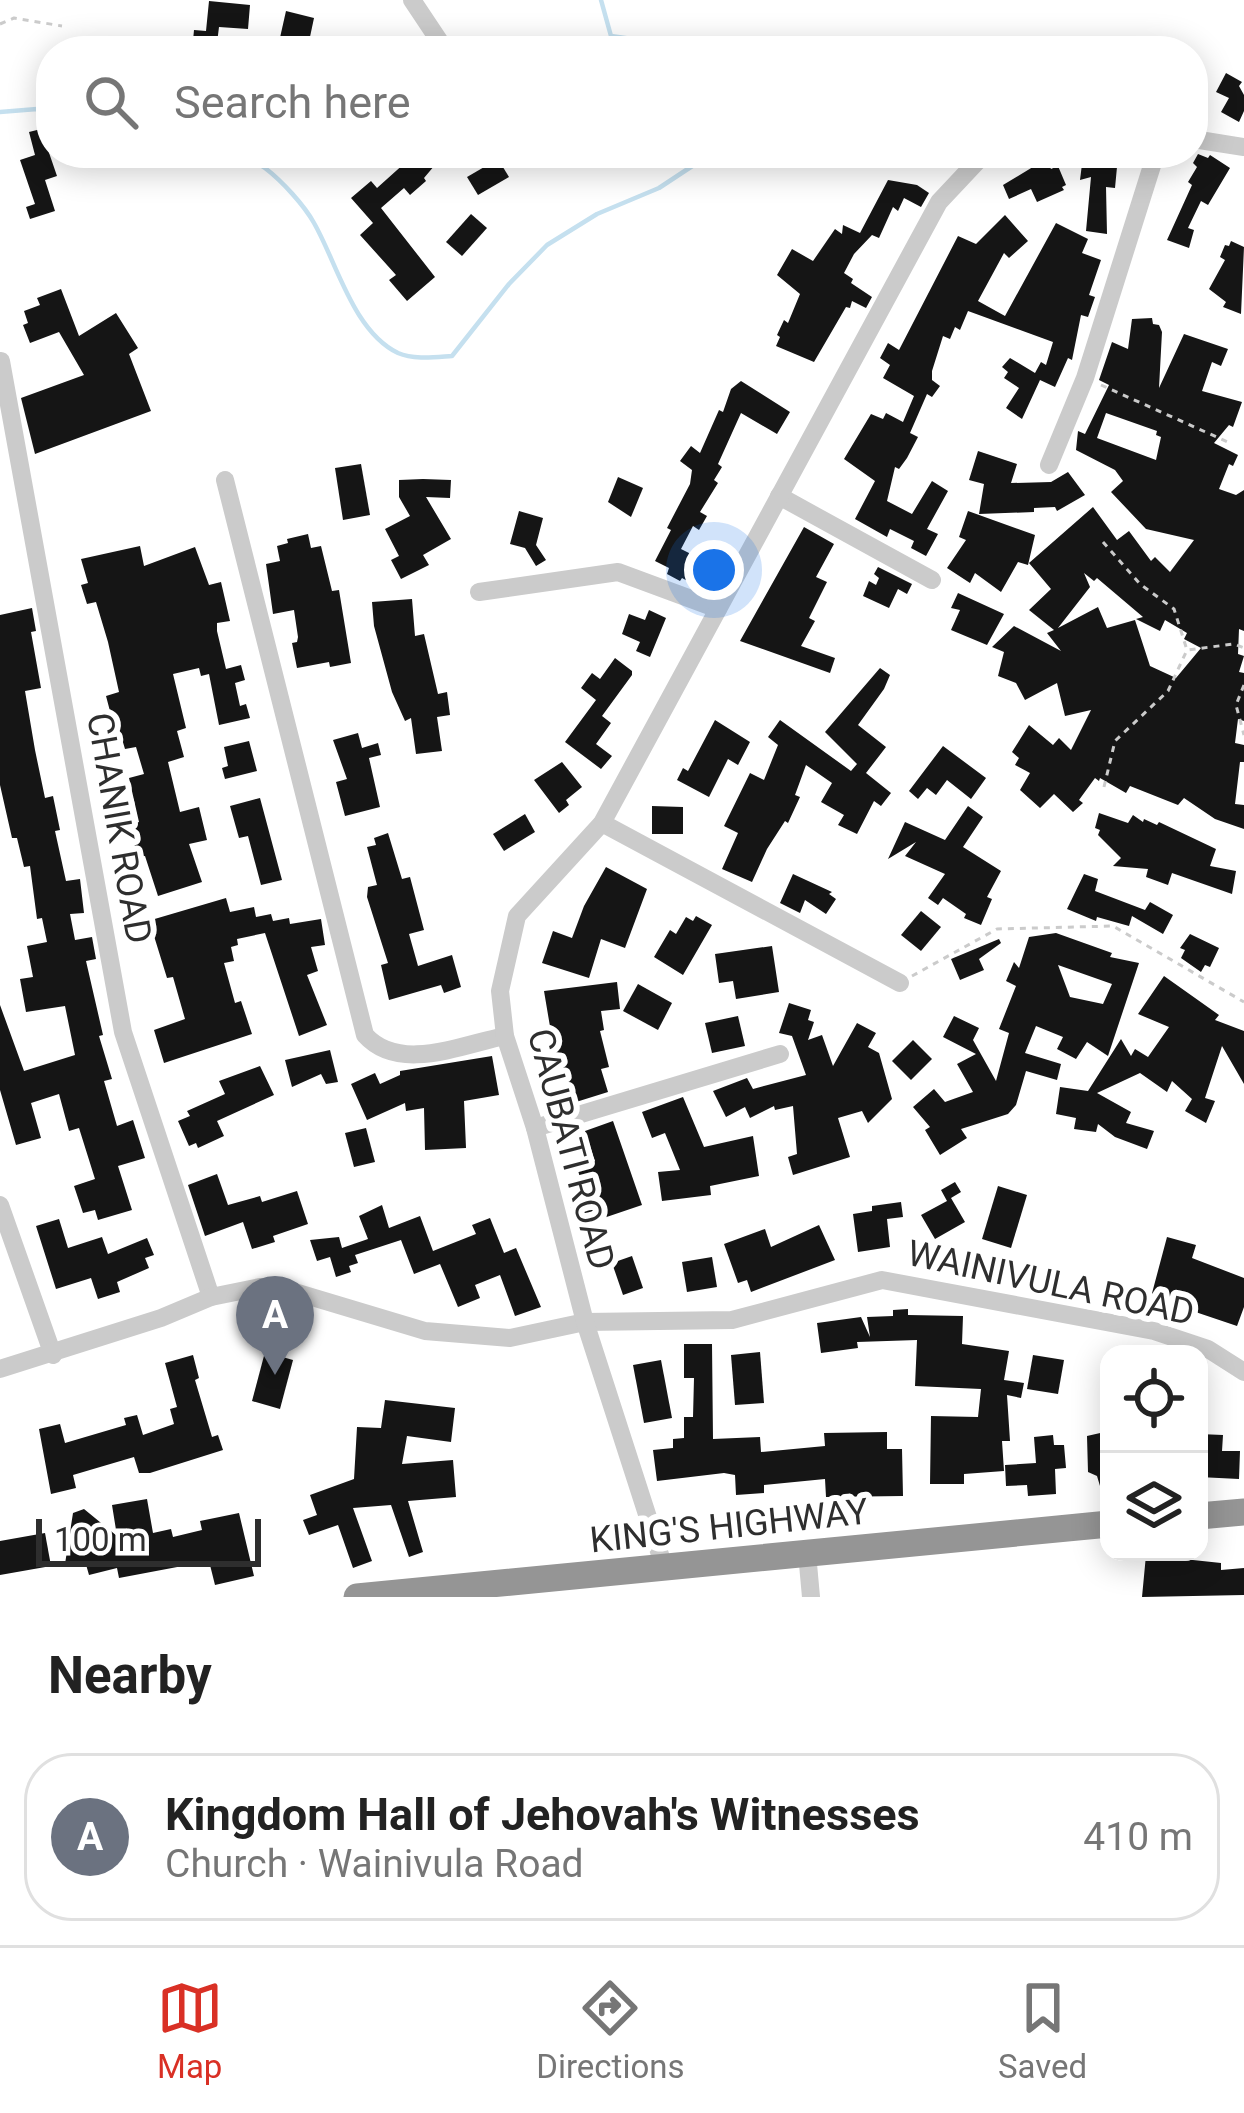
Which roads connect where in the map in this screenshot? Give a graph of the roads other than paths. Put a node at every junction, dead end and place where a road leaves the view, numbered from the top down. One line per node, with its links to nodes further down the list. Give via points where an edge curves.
1 (412, 0): 2 (street)
2 (436, 36)
3 (1208, 141): 4 (street)
4 (1244, 147)
5 (971, 168): 10 (street, CAUBATI ROAD, via 939,202)
6 (1151, 168): 8 (street)
7 (1, 361): 20 (street, CHANIK ROAD, via 123,1032)
8 (1049, 465)
9 (225, 480): 16 (street, via 365,1035 392,1055)
10 (779, 496): 11 (street); 13 (street, CAUBATI ROAD)
11 (932, 580)
12 (479, 592): 13 (street, via 618,572)
13 (718, 609): 14 (street, CAUBATI ROAD)
14 (602, 823): 15 (street); 16 (street, CAUBATI ROAD, via 517,916 500,991)
15 (900, 983)
16 (505, 1036): 18 (street, CAUBATI ROAD)
17 (780, 1054): 18 (street)
18 (536, 1128): 21 (street, CAUBATI ROAD)
19 (0, 1205): 22 (street)
20 (211, 1297): 21 (street, WAINIVULA ROAD, via 278,1289 425,1331 510,1338); 22 (street, WAINIVULA ROAD)
21 (585, 1322): 24 (street, WAINIVULA ROAD, via 732,1320 882,1280 1154,1331 1208,1349); 31 (street, CAUBATI ROAD)
22 (52, 1354): 23 (street, WAINIVULA ROAD)
23 (0, 1369)
24 (1244, 1372)
25 (1244, 1512): 26 (highway)
26 (1208, 1515)
27 (1100, 1526): 32 (highway, KING'S HIGHWAY)
28 (1244, 1530): 29 (highway)
29 (1208, 1532)
30 (1100, 1542): 32 (highway, KING'S HIGHWAY)
31 (664, 1568): 32 (highway, KING'S HIGHWAY); 33 (highway, KING'S HIGHWAY)
32 (809, 1574): 33 (highway, KING'S HIGHWAY)
33 (536, 1592): 34 (highway, KING'S HIGHWAY)
34 (357, 1597)

